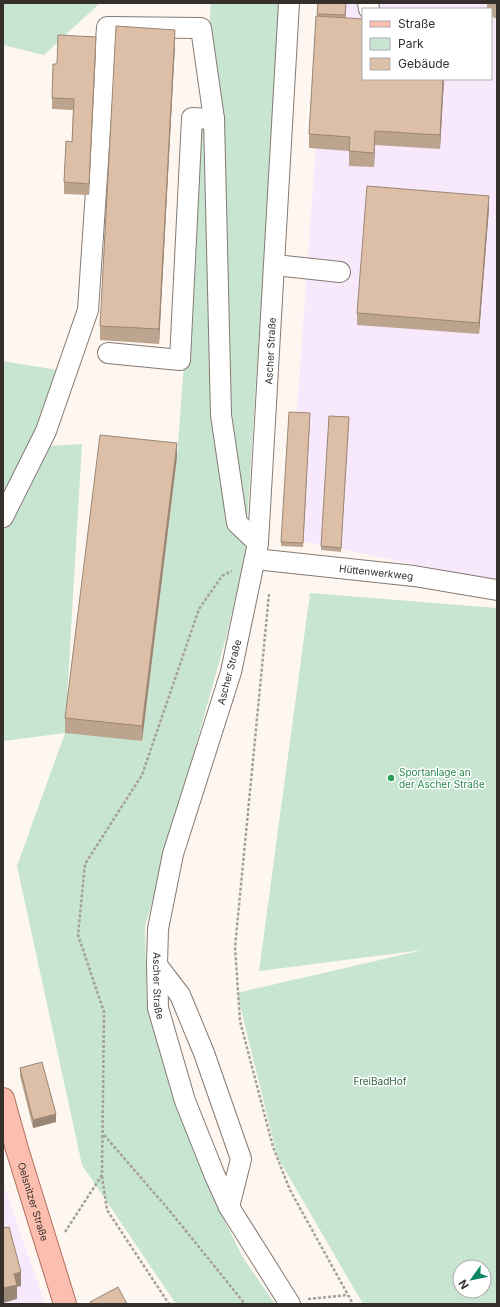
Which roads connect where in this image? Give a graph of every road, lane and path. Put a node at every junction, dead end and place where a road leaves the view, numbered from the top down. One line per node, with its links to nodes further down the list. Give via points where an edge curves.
1 (289, 3): 3 (street, Ascher Straße)
2 (214, 119): 5 (street, via 192,118 180,360); 6 (street, via 201,28 107,27 88,310 46,431); 7 (street, via 221,415 237,523)
3 (274, 265): 4 (street); 7 (street, Ascher Straße)
4 (340, 272)
5 (108, 353)
6 (3, 517)
7 (256, 551): 8 (street, Hüttenwerkweg); 10 (street, Ascher Straße, via 231,672 173,854 158,929); 12 (path, via 222,576 199,609 142,775 85,864 78,934 104,1012)
8 (497, 590)
9 (269, 593): 16 (path, via 235,947 240,1021 273,1148 290,1190)
10 (157, 965): 14 (street, Ascher Straße, via 158,1008 185,1101); 14 (street, via 180,995 204,1053 241,1159)
11 (3, 1099): 18 (main road, Oelsnitzer Straße)
12 (103, 1135): 13 (path); 20 (path, via 170,1210)
13 (102, 1175): 15 (path); 19 (path, via 107,1210)
14 (229, 1207): 17 (street, Ascher Straße)
15 (78, 1213)
16 (347, 1295): 17 (path); 21 (path)
17 (289, 1303)
18 (65, 1304)
19 (169, 1304)
20 (245, 1304)
21 (353, 1304)

